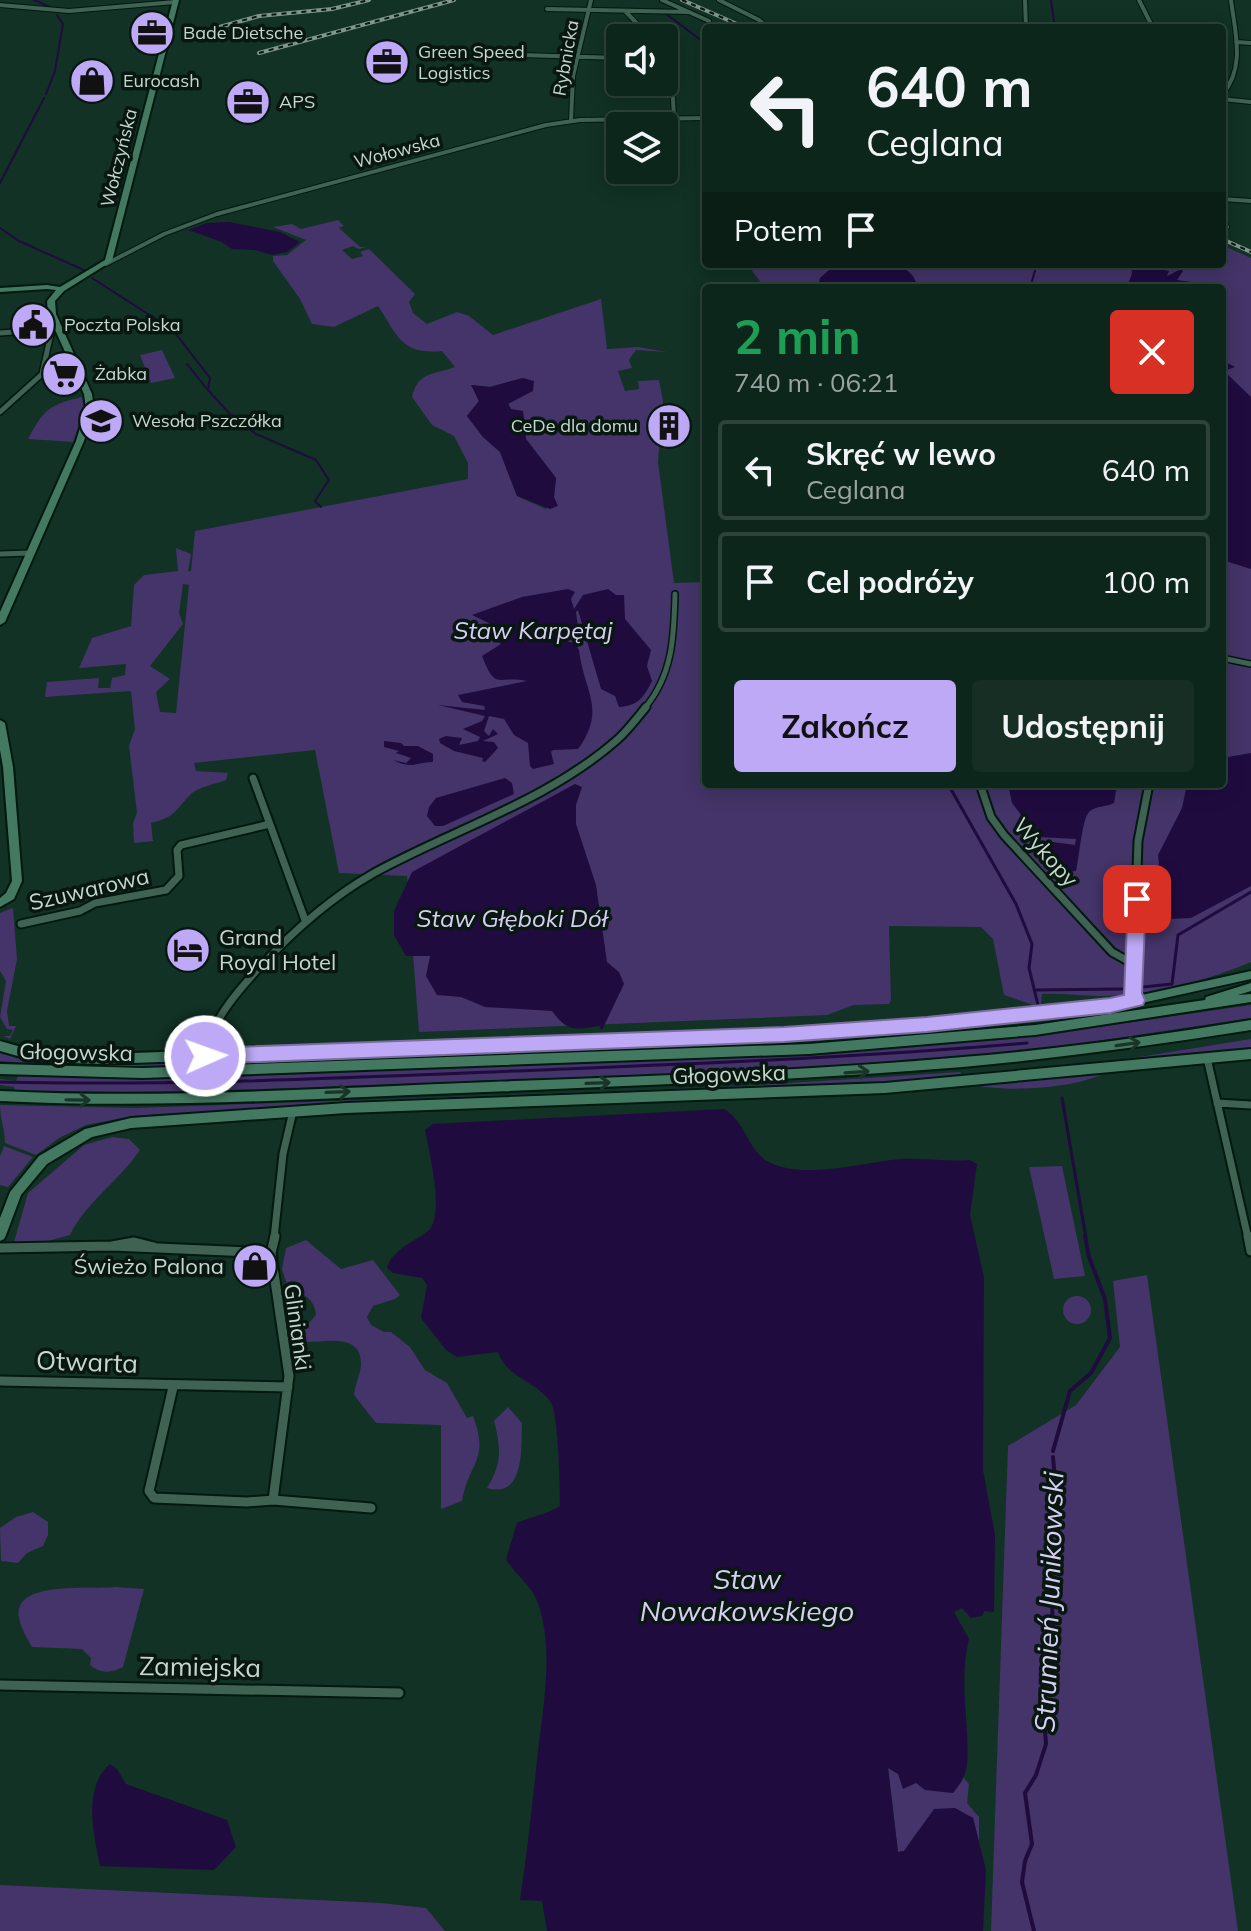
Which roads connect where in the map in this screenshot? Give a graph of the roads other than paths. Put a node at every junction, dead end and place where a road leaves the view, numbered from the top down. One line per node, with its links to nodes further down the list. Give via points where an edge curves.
1 (591, 0): 10 (street, Rybnicka)
2 (662, 0): 12 (street)
3 (719, 0): 15 (street)
4 (1025, 0): 16 (street)
5 (1139, 0): 17 (street)
6 (1231, 0): 18 (street)
7 (176, 1): 8 (street, Wołczyńska, via 74,11); 32 (street, Wołczyńska)
8 (0, 5)
9 (547, 9): 10 (street)
10 (589, 10): 11 (street); 21 (street, Rybnicka)
11 (626, 12): 12 (street); 14 (street)
12 (688, 12): 13 (street)
13 (709, 21)
14 (638, 24)
15 (764, 24)
16 (1026, 24)
17 (1151, 24)
18 (1236, 42): 19 (street); 23 (street, via 1239,59)
19 (1251, 43)
20 (521, 55): 21 (street)
21 (578, 57): 22 (street); 28 (street, Rybnicka)
22 (606, 58)
23 (1226, 92)
24 (1226, 98): 25 (street)
25 (1251, 102)
26 (702, 118): 27 (street, Wołowska)
27 (678, 119)
28 (571, 120): 29 (street, Wołowska); 32 (street, Wołowska, via 217,214)
29 (606, 120)
30 (1226, 199): 31 (street)
31 (1251, 201)
32 (106, 264): 34 (street)
33 (0, 290): 34 (street)
34 (59, 291): 35 (street, via 50,306)
35 (55, 328): 36 (street); 37 (street); 38 (street)
36 (0, 333)
37 (66, 344): 38 (street); 40 (street, via 88,394 90,413)
38 (49, 348): 39 (street, via 42,374)
39 (0, 412)
40 (29, 553): 41 (street); 43 (street)
41 (0, 554)
42 (675, 594): 52 (street, via 678,631 670,667 651,705 626,734 564,778 377,871)
43 (0, 622)
44 (1226, 659): 45 (street)
45 (1251, 664)
46 (0, 723): 51 (street, via 17,874 12,892)
47 (253, 778): 50 (street)
48 (981, 788): 54 (street, Wykopy, via 1004,835 1112,952)
49 (1148, 788): 54 (street, via 1138,841)
50 (270, 824): 52 (street); 53 (street, Szuwarowa, via 181,845 179,876 166,890)
51 (0, 903)
52 (305, 920): 63 (street, via 228,1006 207,1042)
53 (21, 924)
54 (1135, 965): 58 (street)
55 (1251, 975): 58 (street, Głogowska)
56 (1251, 987): 59 (street)
57 (1251, 998): 59 (street, Głogowska)
58 (1136, 1000): 63 (street, Głogowska, via 995,1018 784,1034)
59 (1176, 1011): 65 (street, Głogowska, via 972,1037 800,1049 143,1073)
60 (1251, 1028): 66 (street, Głogowska, one-way to 60, via 138,1100 795,1075 1021,1058)
61 (0, 1046): 63 (street, Głogowska, via 54,1058)
62 (1251, 1054): 64 (street, Głogowska)
63 (205, 1056)
64 (1207, 1058): 67 (street); 69 (street, Głogowska, via 885,1088)
65 (0, 1069)
66 (0, 1096)
67 (1217, 1103): 68 (street); 70 (street)
68 (1251, 1105)
69 (293, 1111): 71 (street, Głogowska, via 112,1126 75,1139 43,1160 16,1192); 74 (street, Glinianki)
70 (1248, 1226): 73 (street)
71 (0, 1235)
72 (0, 1248): 74 (street, via 112,1246)
73 (1251, 1251)
74 (271, 1253): 77 (street, Glinianki)
75 (0, 1381): 76 (street, Otwarta)
76 (173, 1387): 77 (street, Otwarta); 78 (street, via 149,1491 154,1498)
77 (288, 1387): 78 (street, Glinianki)
78 (273, 1500): 79 (street)
79 (371, 1508)
80 (0, 1685): 81 (street, Zamiejska)
81 (399, 1693)

